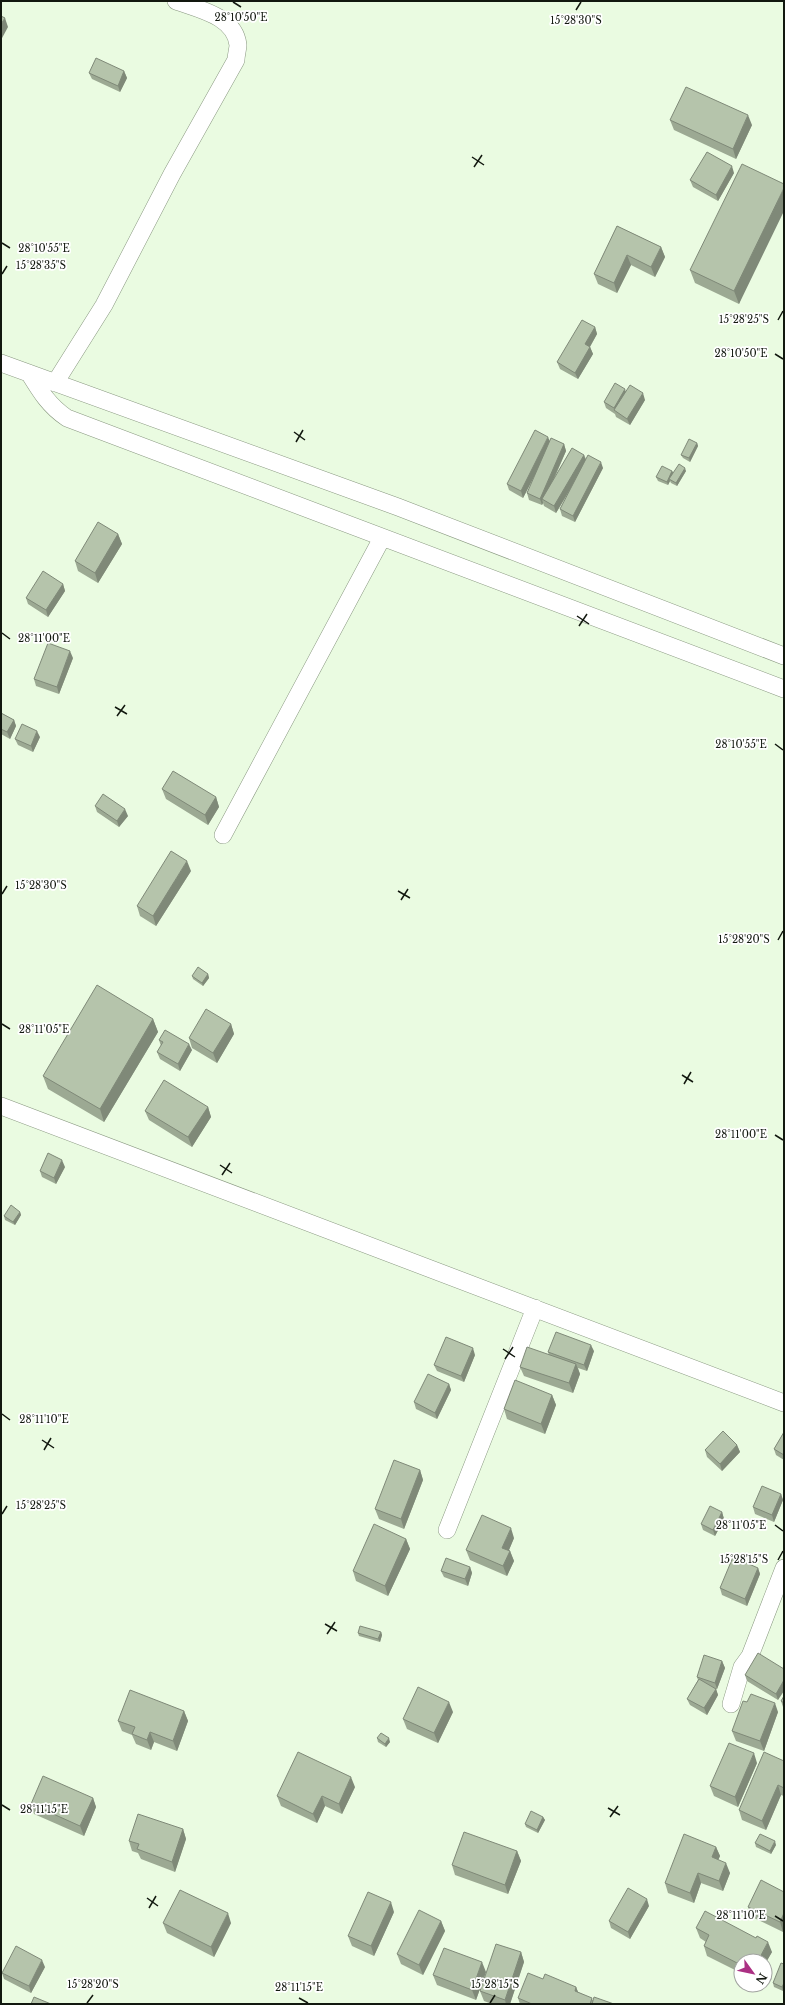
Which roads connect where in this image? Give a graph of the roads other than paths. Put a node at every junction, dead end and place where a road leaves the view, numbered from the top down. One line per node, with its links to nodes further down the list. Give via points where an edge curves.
1 (176, 1): 4 (street, via 229,24 238,45 236,60 172,174 104,306)
2 (1, 363): 3 (street)
3 (28, 373): 4 (street); 5 (street, via 45,399 67,418)
4 (55, 383): 6 (street, via 398,507)
5 (382, 538): 7 (street); 8 (street)
6 (784, 656)
7 (784, 689)
8 (223, 836)
9 (1, 1106): 10 (street)
10 (536, 1308): 11 (street); 12 (street)
11 (784, 1404)
12 (447, 1530)
13 (784, 1568): 14 (street, via 750,1656 742,1668)
14 (731, 1704)

